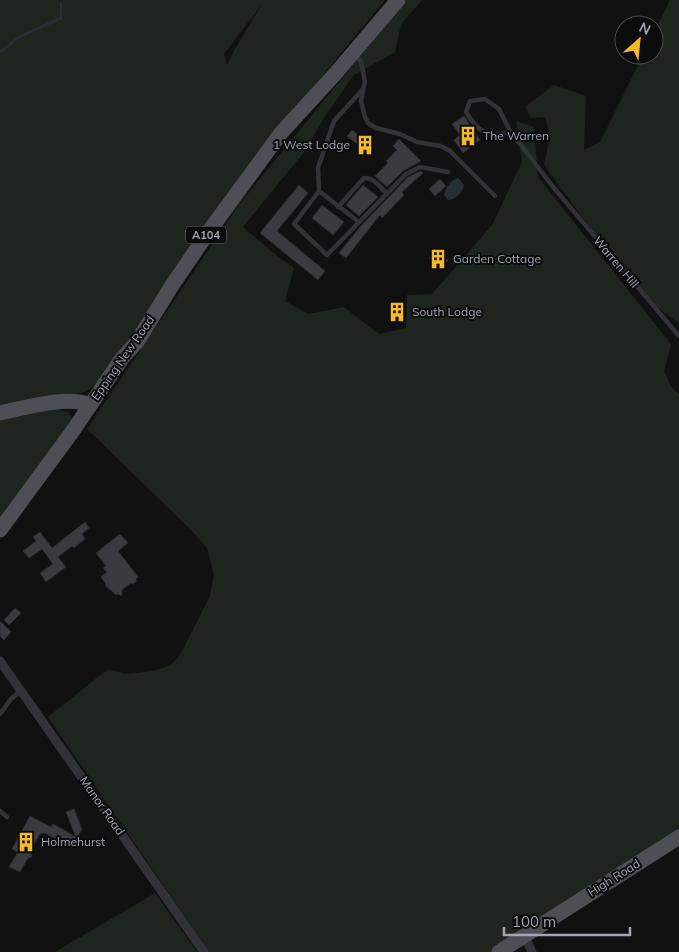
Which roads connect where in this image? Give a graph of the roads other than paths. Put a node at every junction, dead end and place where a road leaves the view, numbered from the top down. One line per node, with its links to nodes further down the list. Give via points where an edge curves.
1 (398, 0): 2 (main road, Epping New Road / A104)
2 (353, 52): 3 (lane, via 361,61); 12 (main road, Epping New Road / A104, via 275,141)
3 (363, 89): 6 (lane, via 334,121 318,168); 8 (lane, via 361,101 368,123 450,151)
4 (510, 131): 4 (lane, Warren Hill, via 499,135 485,133 466,112 470,101 485,99 499,109); 11 (lane, Warren Hill)
5 (448, 172): 7 (lane, via 420,167 406,174)
6 (319, 192): 9 (lane); 10 (lane, via 294,224 327,255)
7 (387, 194): 9 (lane, via 372,180 364,178); 10 (lane)
8 (496, 196)
9 (338, 207): 10 (lane)
10 (359, 222)
11 (679, 336)
12 (90, 405): 13 (main road, via 73,401); 14 (main road, Epping New Road / A104)
13 (0, 414)
14 (0, 530)
15 (0, 661): 16 (street, Manor Road)
16 (20, 690): 17 (lane); 22 (street, Manor Road)
17 (0, 714)
18 (0, 812): 19 (lane)
19 (7, 817)
20 (679, 837): 21 (main road, High Road)
21 (524, 935): 23 (main road, High Road); 24 (street)
22 (204, 952)
23 (499, 952)
24 (532, 952)

